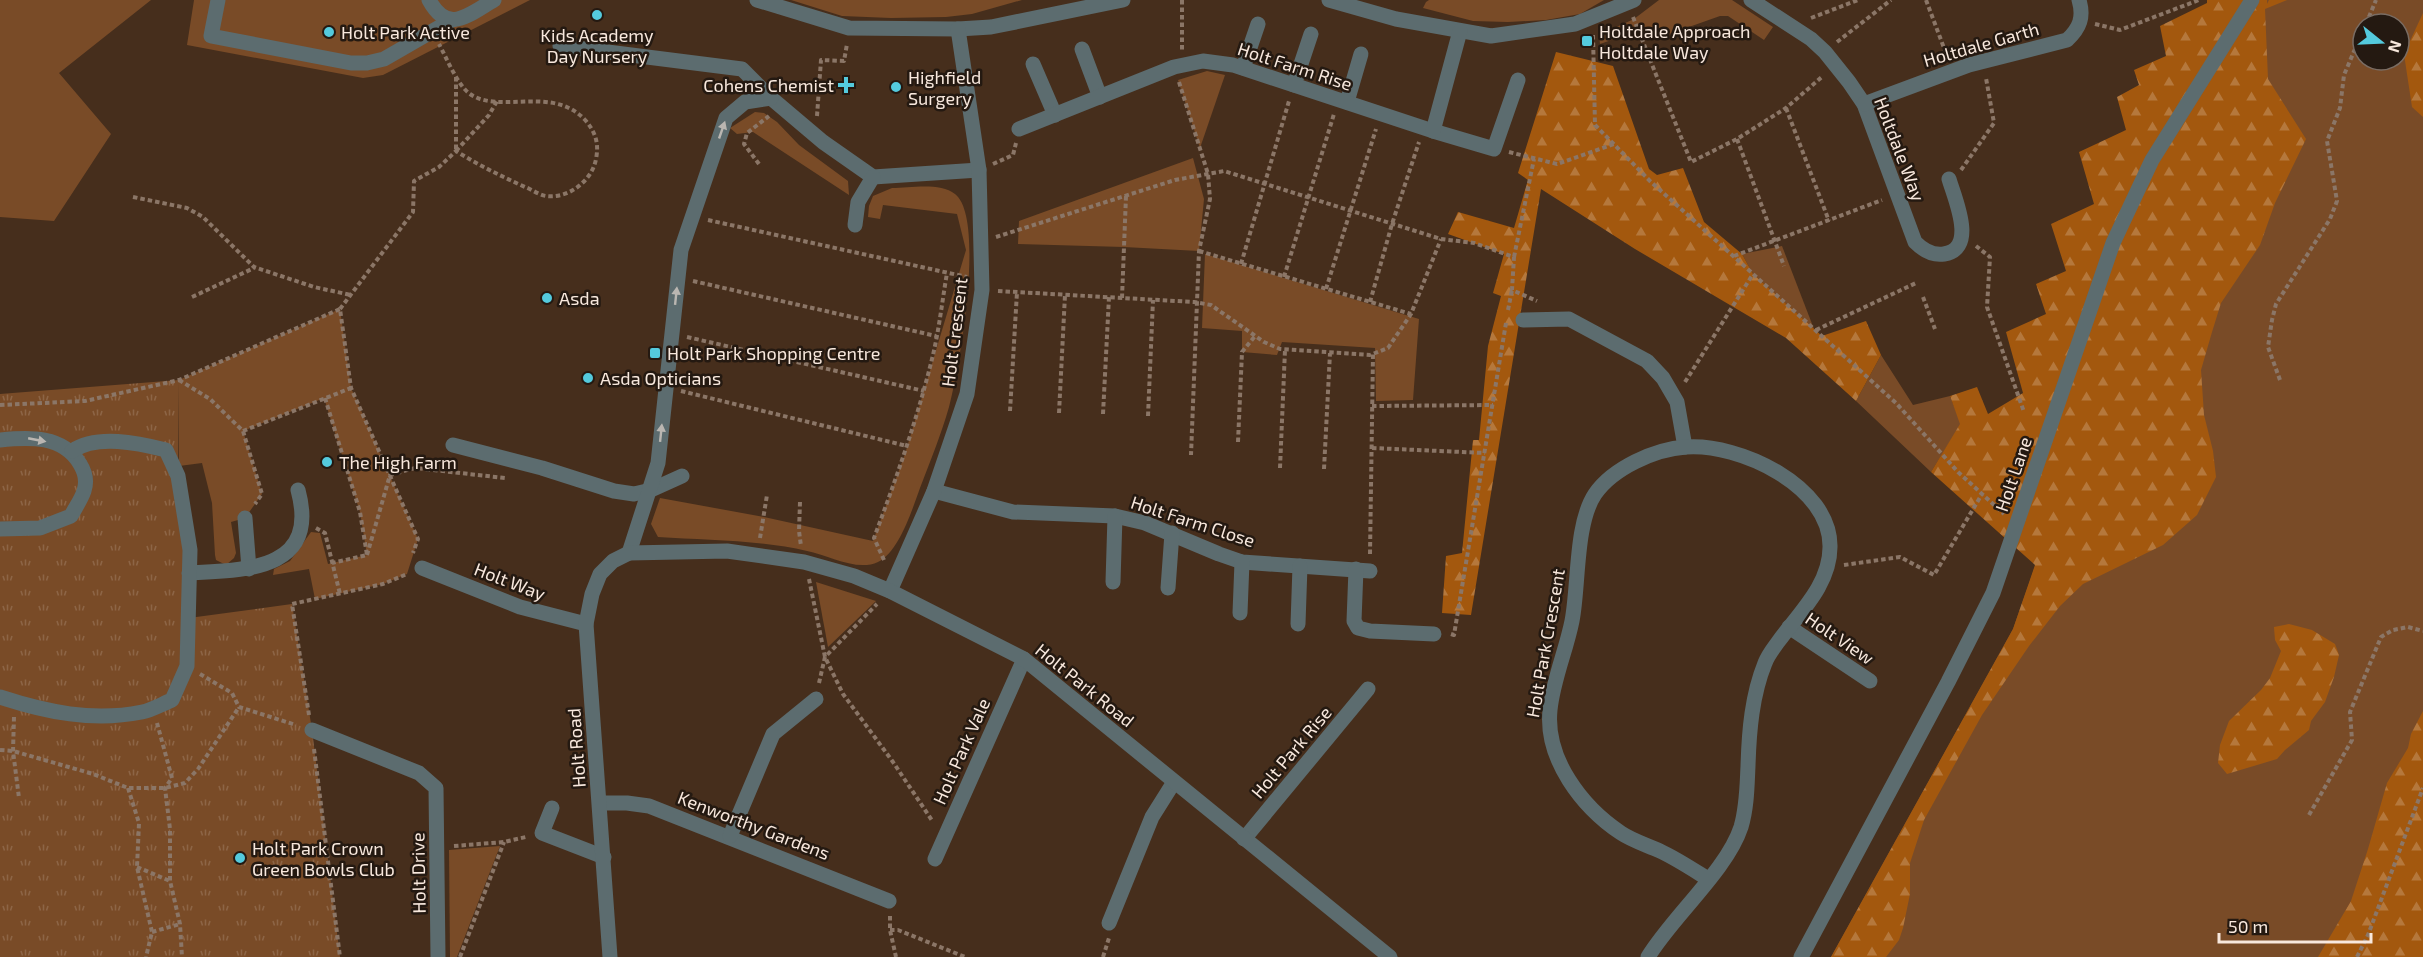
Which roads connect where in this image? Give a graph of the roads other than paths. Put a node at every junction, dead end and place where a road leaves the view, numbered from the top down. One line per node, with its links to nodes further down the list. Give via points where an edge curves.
1 (218, 0): 11 (street, via 211,36 351,63 384,59)
2 (429, 0): 11 (street)
3 (494, 0): 11 (street)
4 (757, 0): 13 (street, via 849,28)
5 (1123, 0): 13 (street, via 991,27)
6 (1329, 0): 14 (street, via 1396,19)
7 (1750, 0): 26 (street, Holtdale Way, via 1825,52)
8 (2079, 0): 26 (street, Holtdale Garth, via 2082,20 2067,40 1952,71)
9 (2252, 0): 81 (street, Holt Lane, via 2152,160 2113,243 1988,603)
10 (1630, 1): 14 (street, via 1575,24 1491,36)
11 (450, 21)
12 (1258, 24): 20 (street)
13 (958, 29): 30 (street, Holt Crescent)
14 (1460, 31): 29 (street)
15 (1311, 34): 22 (street)
16 (560, 46): 25 (street, via 742,69)
17 (1082, 49): 23 (street)
18 (1361, 54): 24 (street)
19 (1033, 64): 27 (street)
20 (1243, 68): 22 (street, Holt Farm Rise); 23 (street, Holt Farm Rise, via 1203,61 1178,66)
21 (1518, 80): 29 (street, Holt Farm Rise, via 1494,149)
22 (1294, 85): 24 (street, Holt Farm Rise)
23 (1100, 97): 27 (street, Holt Farm Rise)
24 (1342, 101): 29 (street, Holt Farm Rise)
25 (776, 103): 31 (street); 41 (street, one-way to 25, via 658,463 681,250 726,118 745,102)
26 (1864, 104): 32 (street, Holtdale Way, via 1915,242 1922,250 1934,254 1946,254 1962,236 1963,223)
27 (1055, 115): 28 (street, Holt Farm Rise)
28 (1019, 129)
29 (1428, 129)
30 (979, 170): 31 (street); 42 (street, Holt Crescent, via 982,285 967,394)
31 (873, 177): 33 (street, via 858,202)
32 (1950, 182)
33 (855, 225)
34 (1523, 320): 37 (street, via 1569,319 1647,361 1677,402)
35 (0, 441): 38 (street, one-way to 38, via 30,437)
36 (453, 445): 41 (street, via 614,491 634,494)
37 (1684, 447): 59 (street, Holt Park Crescent, via 1724,451 1753,460 1798,487 1817,506 1830,543 1828,566 1815,594); 74 (street, Holt Park Crescent, via 1648,457 1606,482 1594,496 1583,532 1569,638 1552,694 1551,736 1563,770 1601,818 1624,835)
38 (72, 451): 45 (street, via 84,472 84,490 71,516 40,528); 52 (street, via 82,444 131,441 165,450 178,476 190,550)
39 (682, 476): 41 (street)
40 (298, 490): 51 (street, via 302,521 297,537 274,561)
41 (651, 490): 47 (street)
42 (934, 491): 43 (street, Holt Farm Close, via 1013,512); 54 (street, Holt Crescent)
43 (1115, 516): 46 (street, Holt Farm Close); 53 (street)
44 (244, 518): 51 (street)
45 (0, 529)
46 (1172, 533): 48 (street, Holt Farm Close); 55 (street)
47 (629, 553): 54 (street, Holt Park Road, via 727,551 804,562); 57 (street, Holt Road, via 600,574)
48 (1242, 562): 50 (street, Holt Farm Close); 56 (street)
49 (415, 563): 57 (street, Holt Way, via 520,607)
50 (1300, 566): 58 (street); 60 (street, Holt Farm Close, via 1363,570 1354,621 1358,628)
51 (249, 569): 52 (street)
52 (189, 573): 64 (street, via 187,666 172,700 143,712 91,716 40,710)
53 (1113, 582)
54 (892, 586): 61 (street, Holt Park Road)
55 (1168, 588)
56 (1240, 613)
57 (586, 624): 68 (street, Holt Road)
58 (1298, 624)
59 (1789, 627): 62 (street, Holt View); 74 (street, Holt Park Crescent, via 1765,660 1756,689 1741,827 1729,852)
60 (1434, 634)
61 (1024, 659): 67 (street, Holt Park Road); 73 (street, Holt Park Vale)
62 (1870, 681)
63 (1368, 689): 71 (street, Holt Park Rise)
64 (7, 699)
65 (816, 699): 70 (street, via 773,734)
66 (312, 730): 77 (street, Holt Drive, via 419,773 436,788)
67 (1174, 782): 71 (street, Holt Park Road); 76 (street, via 1152,817)
68 (600, 804): 70 (street, Kenworthy Gardens, via 627,802 649,806); 72 (street, Holt Road)
69 (552, 808): 72 (street, via 542,833)
70 (730, 836): 75 (street, Kenworthy Gardens)
71 (1244, 839): 79 (street, Holt Park Road)
72 (604, 857): 78 (street, Holt Road)
73 (935, 859)
74 (1708, 879): 80 (street, Holt Park Crescent)
75 (889, 901)
76 (1109, 923)
77 (438, 957)
78 (610, 957)
79 (1390, 957)
80 (1648, 957)
81 (1801, 957)

